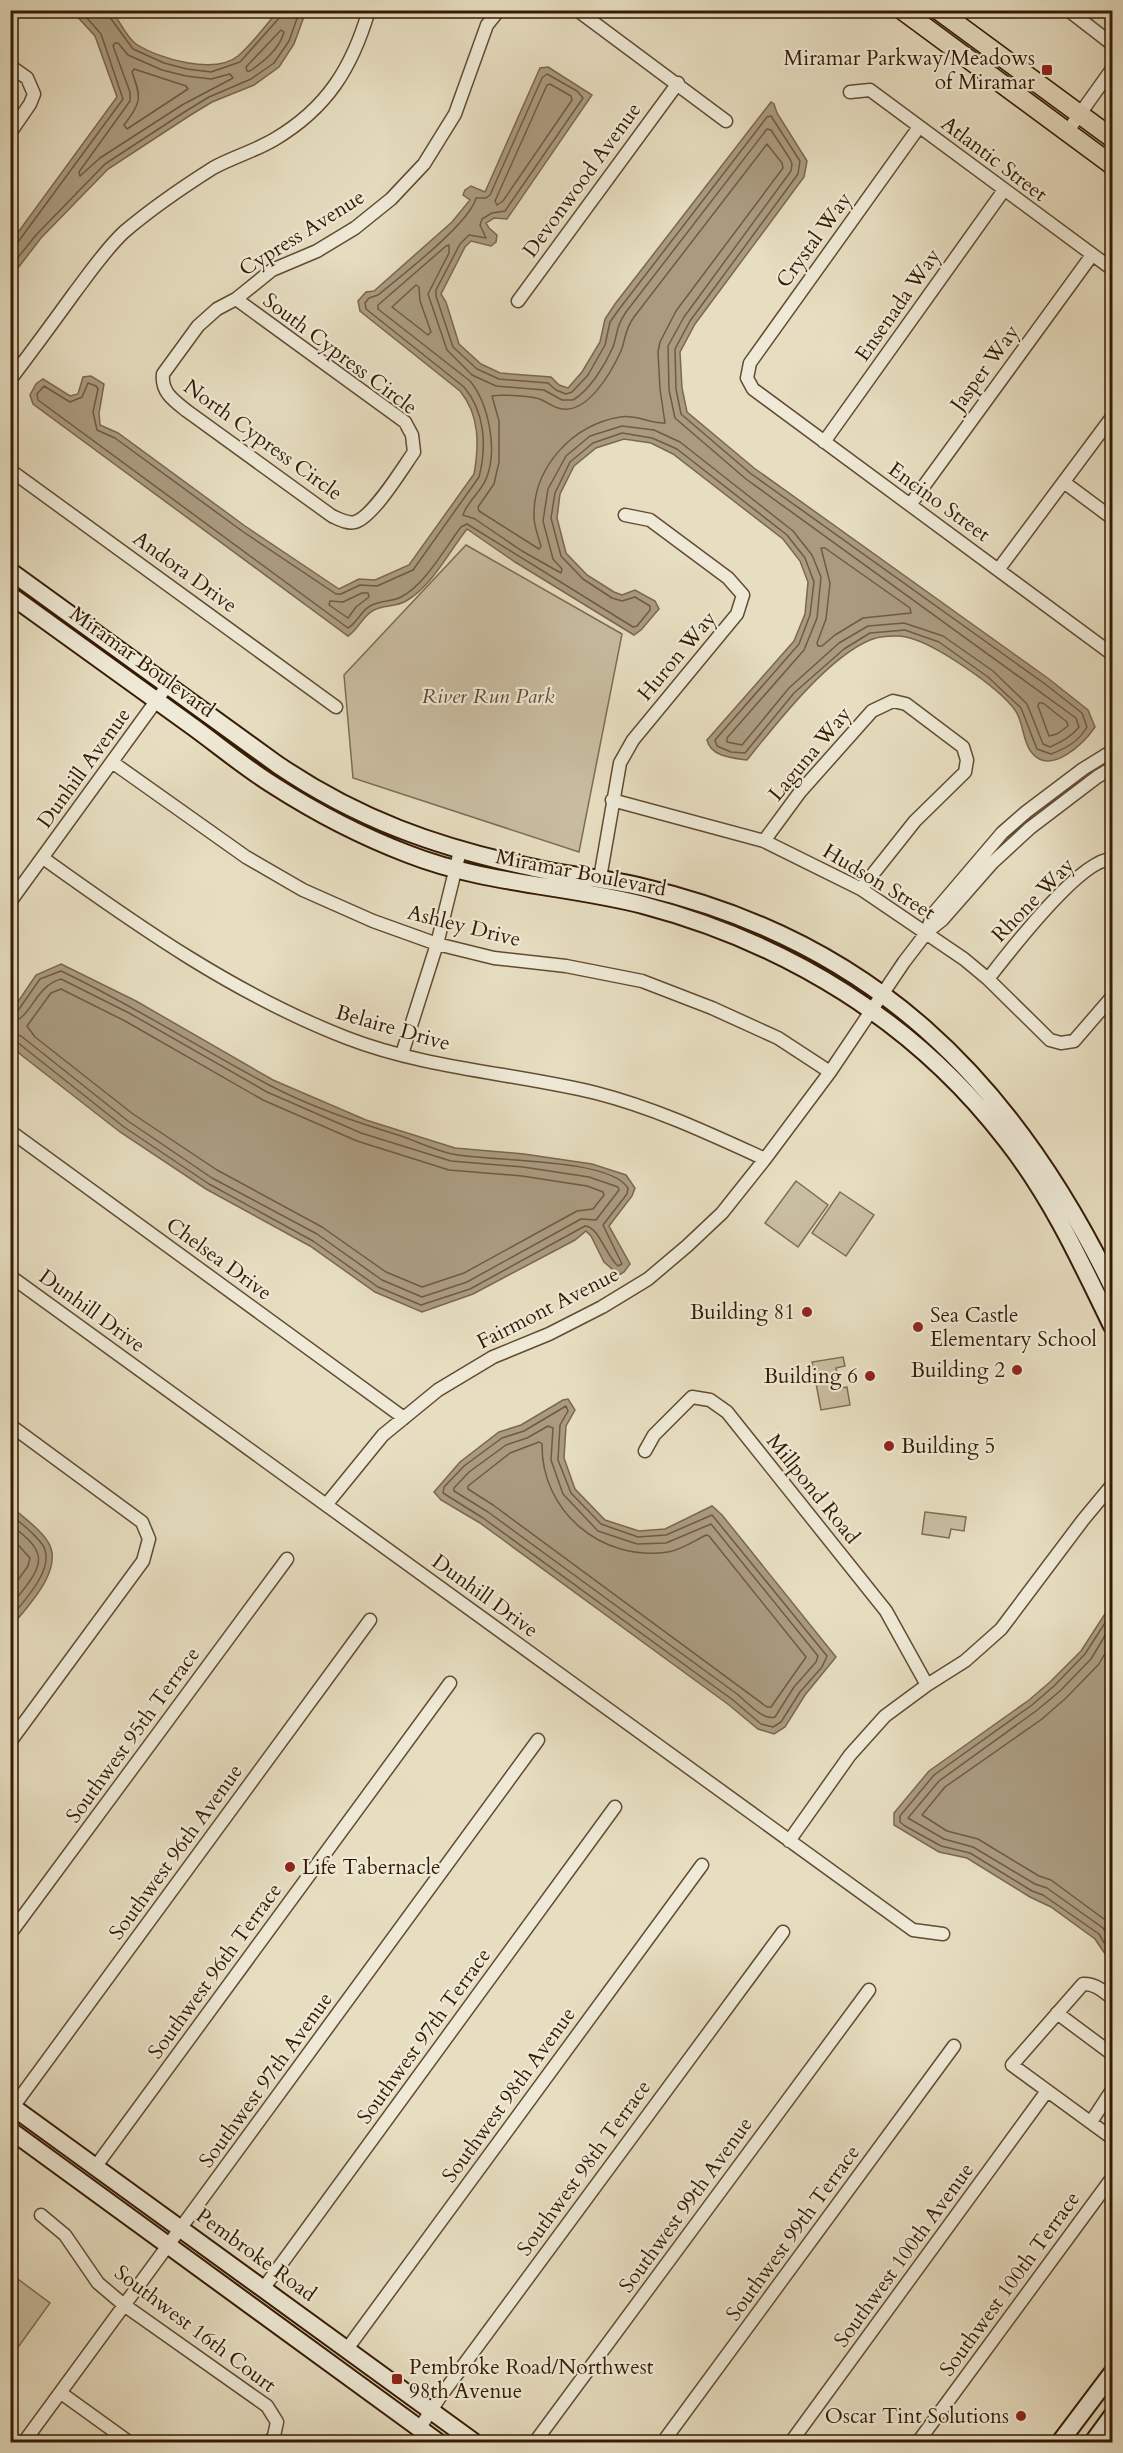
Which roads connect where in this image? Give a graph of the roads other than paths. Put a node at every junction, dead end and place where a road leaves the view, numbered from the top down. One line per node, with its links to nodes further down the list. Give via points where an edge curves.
1 (369, 10): 25 (street, via 342,77 318,106 273,140 214,168 171,196 124,233 99,259)
2 (499, 10): 22 (street, Cypress Avenue, via 488,25 455,114 424,164 391,199 355,228 272,270)
3 (577, 10): 10 (street)
4 (902, 10): 15 (main road)
5 (938, 10): 12 (main road)
6 (1068, 10): 7 (street)
7 (1113, 44)
8 (10, 66): 16 (street, via 27,78 34,94)
9 (1113, 69): 12 (street)
10 (678, 83): 13 (street); 23 (street, Devonwood Avenue)
11 (850, 92): 14 (street, Atlantic Street, via 870,90)
12 (1080, 114): 15 (street); 17 (main road)
13 (726, 121)
14 (919, 127): 19 (street, Atlantic Street); 24 (street, Crystal Way, via 750,363)
15 (1067, 132): 18 (main road)
16 (10, 133)
17 (1113, 138)
18 (1113, 165)
19 (1004, 190): 20 (street, Atlantic Street); 28 (street, Ensenada Way)
20 (1092, 255): 21 (street, Atlantic Street); 31 (street, Jasper Way)
21 (1113, 269)
22 (236, 298): 26 (street, Cypress Avenue, via 198,326 163,374); 34 (street, South Cypress Circle, via 405,422 415,444 414,452 368,513)
23 (518, 301)
24 (747, 378): 28 (street, Encino Street, via 753,389)
25 (10, 380)
26 (162, 382): 34 (street, North Cypress Circle, via 168,396 187,411 332,516)
27 (1113, 417): 30 (street)
28 (824, 442): 31 (street, Encino Street)
29 (10, 470): 41 (street, Andora Drive)
30 (1065, 483): 33 (street); 35 (street)
31 (910, 505): 35 (street, Encino Street)
32 (625, 515): 45 (street, Huron Way, via 650,520 728,578 743,595 737,614 633,740 620,763)
33 (1113, 518)
34 (348, 523)
35 (998, 570): 38 (street, Encino Street)
36 (10, 571): 39 (street, Miramar Boulevard)
37 (10, 595): 40 (street, Miramar Boulevard)
38 (1113, 654)
39 (167, 686): 40 (street, Dunhill Avenue); 47 (street, Miramar Boulevard, via 308,786 412,836)
40 (156, 701): 43 (street, Dunhill Avenue); 50 (street, Miramar Boulevard, via 271,784 371,838)
41 (336, 706)
42 (1113, 751): 54 (street, Fairmont Avenue, via 1048,795 1002,833 933,914)
43 (112, 762): 48 (street, Dunhill Avenue); 55 (street, Ashley Drive, via 246,857 303,890)
44 (1113, 768): 54 (street, Fairmont Avenue, via 1030,828)
45 (612, 800): 46 (street, Hudson Street); 51 (street, Huron Way)
46 (764, 841): 52 (street, Hudson Street); 52 (street, Laguna Way, via 800,792 872,711 892,701 906,704 963,747 965,772 915,821)
47 (460, 851): 50 (street); 51 (street, Miramar Boulevard)
48 (43, 858): 53 (street, Dunhill Avenue); 60 (street, Belaire Drive, via 204,969 349,1039)
49 (1113, 859): 56 (street, Rhone Way, via 1091,868 1058,897)
50 (456, 870): 55 (street); 59 (street, Miramar Boulevard, via 555,890 597,894 718,927 810,970)
51 (600, 878): 57 (street, Miramar Boulevard, via 722,909 780,933)
52 (861, 889): 54 (street, Hudson Street)
53 (10, 902)
54 (927, 932): 56 (street, Hudson Street); 57 (street, Fairmont Avenue)
55 (437, 944): 60 (street); 61 (street, Ashley Drive, via 494,958 566,966 642,981 778,1038)
56 (988, 978): 58 (street, Hudson Street, via 1050,1040 1061,1043 1074,1041)
57 (883, 994): 59 (street, Fairmont Avenue); 65 (street, Miramar Boulevard, via 933,1034 1015,1123 1082,1226)
58 (1113, 997)
59 (872, 1011): 61 (street, Fairmont Avenue); 66 (street, Miramar Boulevard, via 917,1044 1007,1140 1058,1218)
60 (402, 1054): 63 (street, Belaire Drive, via 486,1074 596,1093 668,1115)
61 (830, 1072): 63 (street, Fairmont Avenue)
62 (10, 1131): 67 (street, Chelsea Drive)
63 (765, 1159): 67 (street, Fairmont Avenue, via 722,1213 648,1279 570,1323 466,1372)
64 (10, 1276): 71 (street, Dunhill Drive)
65 (1113, 1286)
66 (1113, 1326)
67 (404, 1418): 71 (street, Fairmont Avenue, via 383,1435)
68 (10, 1425): 77 (street, via 142,1522 149,1539 143,1561)
69 (645, 1450): 75 (street, Millpond Road, via 654,1435 692,1397 710,1400 727,1412 886,1611)
70 (1113, 1485): 75 (street, via 1001,1629 965,1661)
71 (326, 1505): 79 (street, Dunhill Drive)
72 (287, 1559): 82 (street, Southwest 95th Terrace)
73 (370, 1620): 91 (street, Southwest 96th Avenue)
74 (450, 1683): 95 (street, Southwest 96th Terrace)
75 (927, 1685): 79 (street, via 885,1716 850,1755)
76 (538, 1740): 98 (street, Southwest 97th Avenue)
77 (10, 1742)
78 (615, 1807): 100 (street, Southwest 97th Terrace)
79 (789, 1841): 83 (street, Dunhill Drive, via 913,1930)
80 (702, 1865): 102 (street, Southwest 98th Avenue)
81 (783, 1932): 105 (street, Southwest 98th Terrace)
82 (10, 1934)
83 (943, 1934)
84 (869, 1990): 113 (street, Southwest 99th Avenue)
85 (1113, 1998): 86 (street, via 1098,1987 1083,1984)
86 (1057, 2013): 88 (street); 90 (street, via 1012,2065)
87 (954, 2046): 114 (street, Southwest 99th Terrace)
88 (1113, 2054)
89 (1113, 2090): 92 (street)
90 (1047, 2091): 92 (street); 115 (street, Southwest 100th Avenue)
91 (12, 2106): 95 (street, Pembroke Road)
92 (1091, 2122): 94 (street)
93 (10, 2130): 99 (street, Pembroke Road)
94 (1113, 2138)
95 (96, 2166): 98 (street, Pembroke Road)
96 (1113, 2178): 116 (street, Southwest 100th Terrace)
97 (41, 2215): 101 (street, Southwest 16th Court, via 65,2235 98,2283)
98 (181, 2229): 99 (street, Southwest 97th Avenue); 100 (street, Pembroke Road)
99 (168, 2246): 101 (street, Southwest 97th Avenue); 107 (street, Pembroke Road)
100 (263, 2289): 102 (street, Pembroke Road)
101 (124, 2305): 104 (street, Southwest 97th Avenue); 110 (street, Southwest 16th Court, via 267,2406 277,2422)
102 (347, 2349): 105 (street, Pembroke Road)
103 (1113, 2373): 117 (street)
104 (62, 2393): 108 (street, Southwest 97th Avenue); 109 (street)
105 (431, 2411): 107 (street, Southwest 98th Terrace); 112 (street, Pembroke Road)
106 (1113, 2416): 118 (street)
107 (419, 2429): 111 (street, Pembroke Road)
108 (24, 2442)
109 (129, 2442)
110 (269, 2442)
111 (438, 2442)
112 (474, 2442)
113 (535, 2442)
114 (663, 2442)
115 (791, 2442)
116 (918, 2442)
117 (1060, 2442)
118 (1093, 2442)

